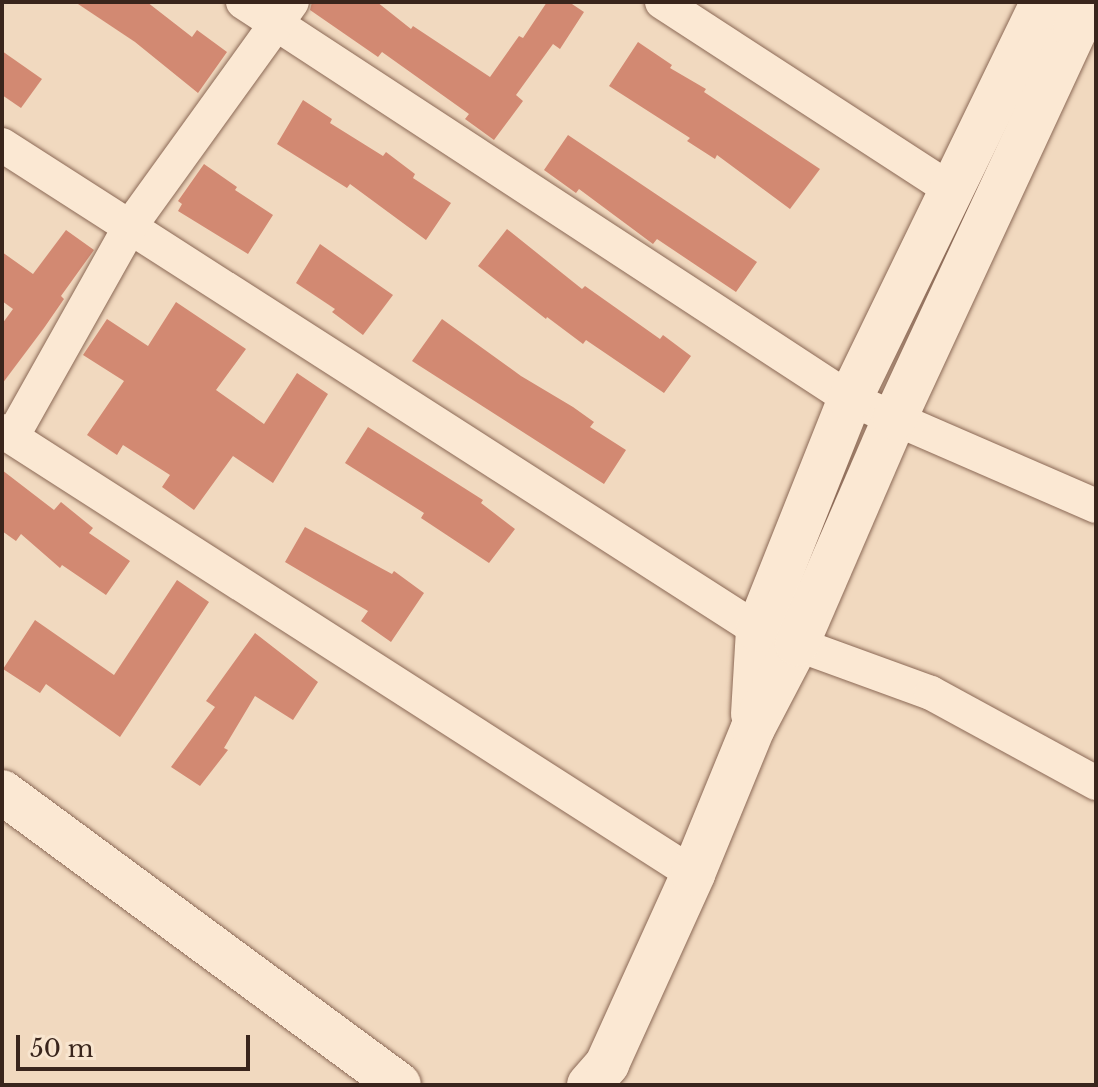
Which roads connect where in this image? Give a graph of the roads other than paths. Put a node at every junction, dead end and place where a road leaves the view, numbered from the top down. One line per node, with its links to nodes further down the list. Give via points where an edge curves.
1 (243, 2): 5 (street)
2 (662, 2): 7 (street)
3 (1046, 2): 7 (main road)
4 (1082, 2): 10 (main road, via 1075,30)
5 (285, 13): 8 (street); 9 (street)
6 (2, 145): 8 (street)
7 (951, 190): 9 (main road)
8 (131, 225): 11 (street); 13 (street)
9 (850, 399): 10 (street); 13 (main road)
10 (895, 418): 12 (street); 13 (main road)
11 (7, 434): 16 (street)
12 (1096, 506)
13 (777, 637): 14 (street, via 931,693); 16 (main road, via 753,728)
14 (1096, 783)
15 (2, 792): 17 (main road)
16 (693, 874): 18 (main road, via 607,1064)
17 (399, 1085)
18 (589, 1085)

